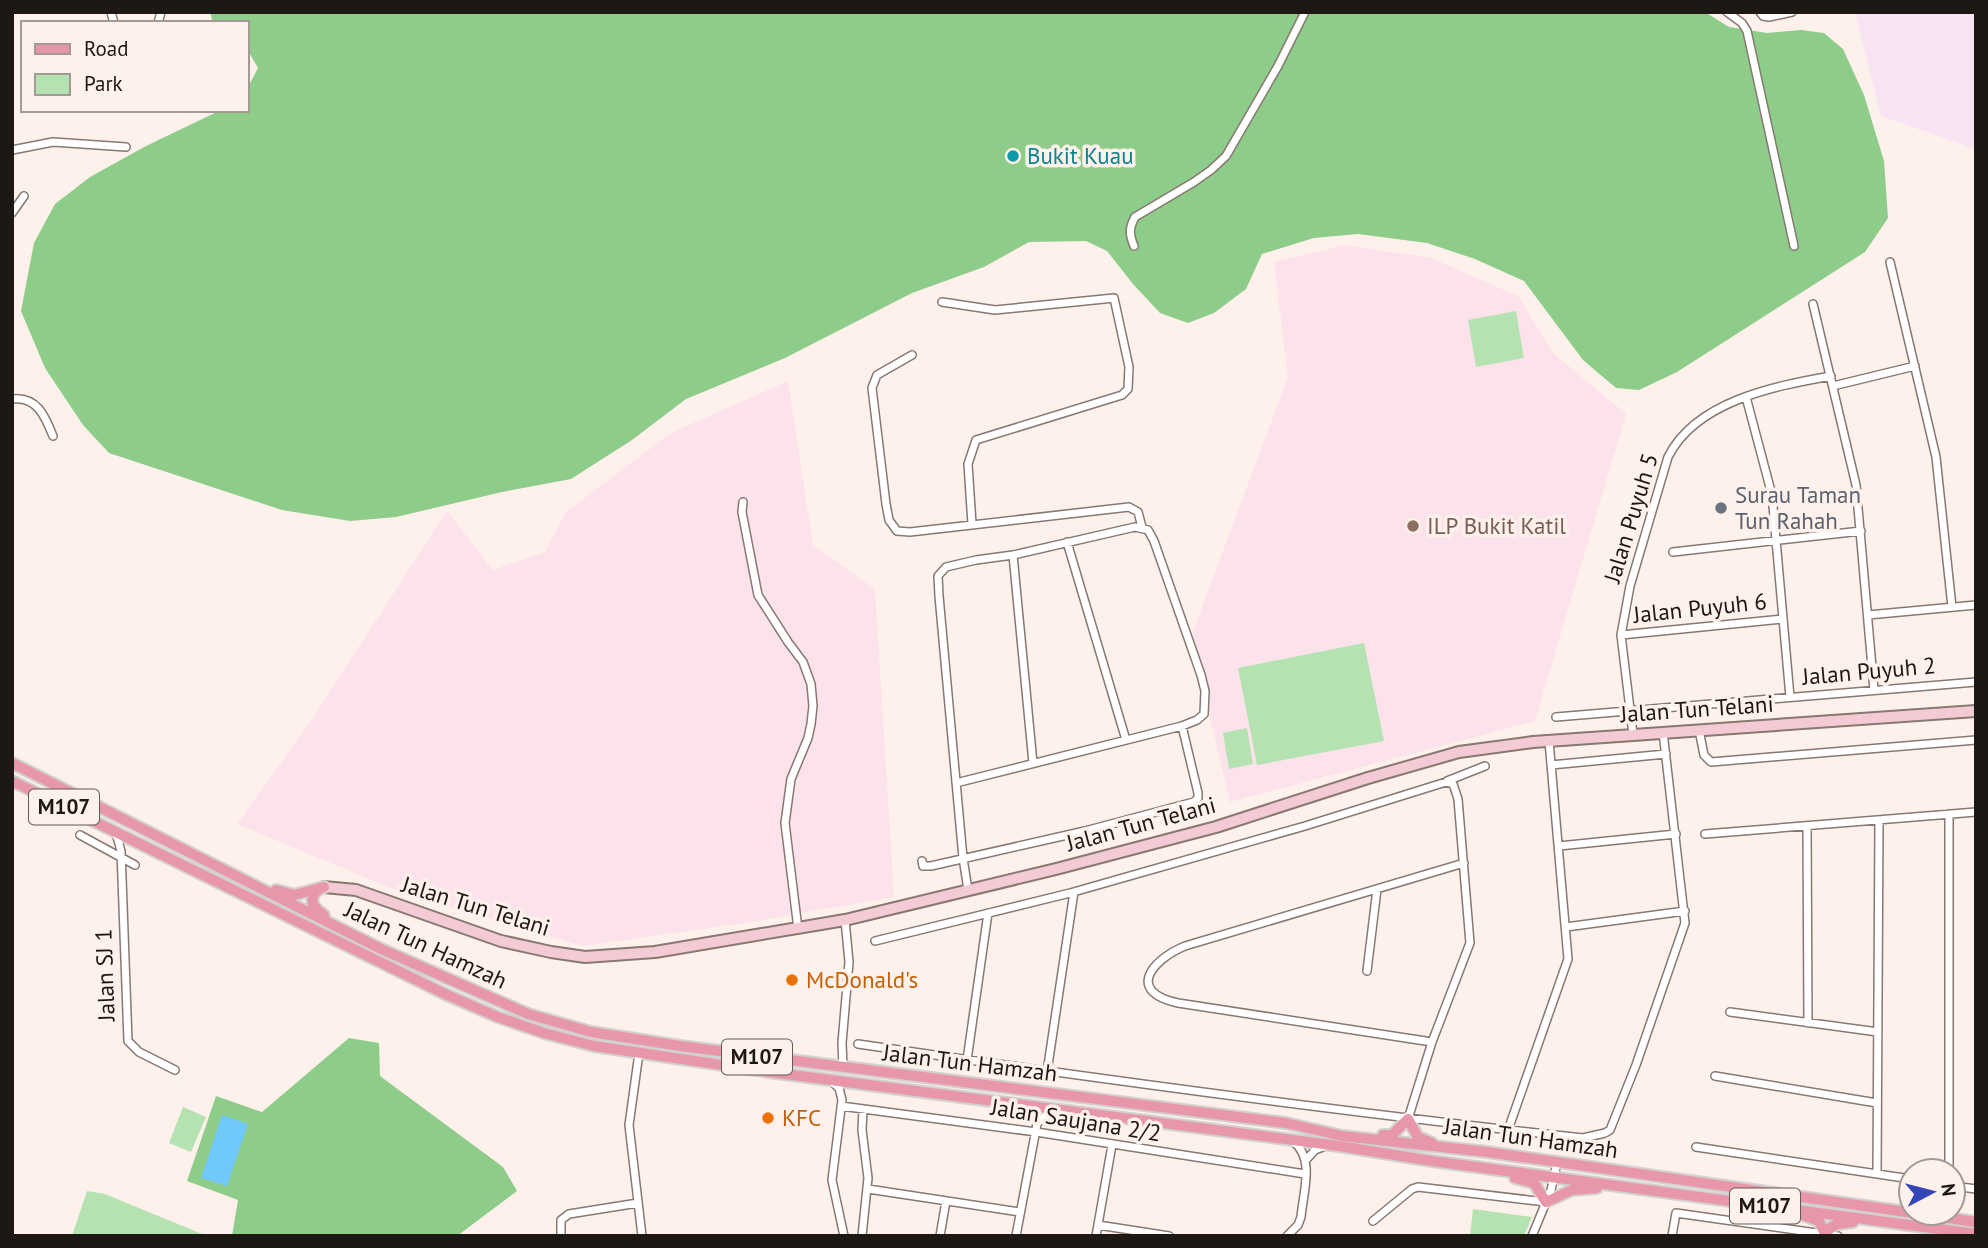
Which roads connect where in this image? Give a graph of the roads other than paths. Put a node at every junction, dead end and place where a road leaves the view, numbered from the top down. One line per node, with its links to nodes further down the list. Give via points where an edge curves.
1 (1305, 12): 10 (street, via 1226,156 1194,182 1135,217 1130,225)
2 (1727, 12): 5 (street)
3 (1760, 12): 4 (street, via 1769,17)
4 (1792, 12)
5 (1739, 15): 11 (street, via 1747,31)
6 (126, 147): 7 (street, via 52,142)
7 (12, 150)
8 (24, 196): 9 (street)
9 (12, 214)
10 (1133, 246)
11 (1794, 246)
12 (1890, 262): 16 (street)
13 (942, 302): 23 (street, via 995,310 1114,299 1129,367 1128,389 1122,395 976,440 968,464)
14 (1813, 304): 17 (street)
15 (912, 355): 23 (street, via 877,375 872,388 889,520 903,532)
16 (1915, 366): 18 (street); 31 (street, via 1939,478)
17 (1831, 376): 18 (street); 19 (street, Jalan Puyuh 5)
18 (1833, 386): 25 (street, via 1856,485)
19 (1746, 397): 26 (street, via 1770,486); 34 (street, Jalan Puyuh 5, via 1698,421 1673,447 1630,586)
20 (12, 398): 21 (street, via 38,406)
21 (53, 436)
22 (743, 502): 80 (street, via 758,594 803,662 811,684 811,724 791,779 785,823)
23 (972, 524): 24 (street, via 1129,507 1138,512)
24 (1142, 527): 27 (street); 41 (street, via 1154,541 1205,691 1204,714)
25 (1861, 531): 26 (street); 32 (street)
26 (1776, 541): 28 (street); 33 (street)
27 (1067, 542): 29 (street); 45 (street)
28 (1673, 552)
29 (1013, 555): 49 (street); 55 (street, via 946,567 938,576)
30 (1976, 605): 31 (street)
31 (1952, 607): 32 (street)
32 (1868, 615): 36 (street)
33 (1783, 619): 34 (street, Jalan Puyuh 6); 37 (street)
34 (1621, 635): 38 (street, Jalan Puyuh 5)
35 (1976, 682): 36 (street, Jalan Puyuh 2)
36 (1874, 690): 37 (street, Jalan Puyuh 2)
37 (1790, 697): 38 (street, Jalan Puyuh 2)
38 (1630, 711): 40 (street, Jalan Puyuh 2); 44 (street, Jalan Puyuh 5)
39 (1976, 711): 42 (street, Jalan Tun Telani)
40 (1556, 717)
41 (1182, 726): 45 (street); 67 (street, via 1198,793 1194,802)
42 (1699, 730): 43 (street, Jalan Tun Telani); 46 (street, via 1704,755 1711,762)
43 (1664, 732): 44 (street, Jalan Tun Telani); 48 (street)
44 (1633, 734): 47 (street, Jalan Tun Telani)
45 (1126, 740): 49 (street)
46 (1976, 740)
47 (1549, 741): 51 (street); 74 (street, Jalan Tun Telani, via 1459,752 1216,827)
48 (1666, 754): 51 (street); 61 (street)
49 (1033, 763): 55 (street)
50 (12, 764): 71 (main road, Jalan Tun Hamzah / M107)
51 (1551, 765): 65 (street)
52 (1485, 766): 54 (street)
53 (12, 781): 60 (main road, Jalan Tun Hamzah / M107)
54 (1446, 782): 69 (street, via 1457,790); 75 (street)
55 (956, 783): 67 (street)
56 (1976, 811): 57 (street)
57 (1949, 814): 58 (street); 111 (street)
58 (1879, 820): 59 (street); 86 (street)
59 (1807, 826): 62 (street); 85 (street)
60 (116, 833): 64 (main road, Jalan Tun Hamzah / M107); 66 (street, Jalan SJ 1)
61 (1676, 834): 65 (street); 76 (street)
62 (1704, 834)
63 (80, 835): 66 (street)
64 (138, 844): 66 (street); 89 (main road, Jalan Tun Hamzah / M107, via 498,1017 594,1046)
65 (1559, 846): 79 (street)
66 (120, 854): 70 (street); 92 (street, Jalan SJ 1, via 128,1041 139,1052)
67 (963, 858): 68 (street, via 925,867); 74 (street)
68 (922, 861)
69 (1464, 863): 73 (street); 87 (street, via 1470,943)
70 (135, 865)
71 (218, 865): 72 (main road, via 286,894); 82 (main road, Jalan Tun Hamzah / M107)
72 (324, 887): 80 (street, Jalan Tun Telani, via 356,890 501,941 585,957 655,952); 82 (main road, via 315,891 313,907)
73 (1377, 889): 83 (street); 87 (street, via 1173,951 1154,967 1150,991 1166,1001)
74 (968, 890): 78 (street, Jalan Tun Telani)
75 (1074, 892): 77 (street); 93 (street)
76 (1685, 911): 79 (street); 105 (street, via 1684,931 1610,1130 1583,1138)
77 (988, 913): 81 (street); 90 (street)
78 (845, 920): 80 (street, Jalan Tun Telani); 91 (street, via 849,962)
79 (1566, 927): 105 (street, via 1567,966)
80 (798, 929)
81 (876, 941)
82 (381, 949): 91 (main road, Jalan Tun Hamzah / M107, via 509,1007 591,1032)
83 (1367, 971)
84 (1730, 1012): 85 (street)
85 (1808, 1023): 86 (street)
86 (1878, 1032): 98 (street)
87 (1432, 1042): 102 (street)
88 (858, 1044): 90 (street)
89 (639, 1053): 95 (main road, Jalan Tun Hamzah / M107); 123 (street, via 629,1125)
90 (967, 1060): 93 (street)
91 (844, 1067): 103 (main road, Jalan Tun Hamzah / M107)
92 (175, 1070)
93 (1047, 1072): 102 (street)
94 (1715, 1076): 98 (street)
95 (830, 1080): 96 (main road, Jalan Tun Hamzah / M107); 97 (street, via 839,1088)
96 (862, 1084): 97 (street); 99 (main road, Jalan Tun Hamzah / M107)
97 (841, 1103): 100 (street, Jalan Saujana 2/2); 135 (street, via 832,1180)
98 (1877, 1104): 116 (street)
99 (1024, 1105): 101 (main road, Jalan Tun Hamzah / M107); 104 (street)
100 (863, 1109): 104 (street, Jalan Saujana 2/2); 119 (street)
101 (1057, 1109): 104 (street); 106 (main road, Jalan Tun Hamzah / M107)
102 (1408, 1119): 103 (main road, via 1392,1135); 105 (street); 110 (main road, via 1418,1137 1431,1143)
103 (1286, 1123): 110 (main road, Jalan Tun Hamzah / M107, via 1342,1136)
104 (1037, 1128): 108 (street, Jalan Saujana 2/2); 126 (street)
105 (1508, 1130)
106 (1291, 1139): 107 (main road, Jalan Tun Hamzah / M107); 112 (street)
107 (1328, 1144): 112 (street); 113 (main road, Jalan Tun Hamzah / M107)
108 (1112, 1145): 115 (street, Jalan Saujana 2/2); 129 (street)
109 (1696, 1147): 116 (street)
110 (1487, 1153): 114 (main road, Jalan Tun Hamzah / M107)
111 (1949, 1157)
112 (1307, 1160): 115 (street)
113 (1448, 1163): 117 (main road, Jalan Tun Hamzah / M107); 122 (main road, via 1529,1181)
114 (1557, 1163): 117 (street); 125 (main road, Jalan Tun Hamzah / M107)
115 (1305, 1174): 141 (street, via 1301,1217)
116 (1877, 1174): 118 (street)
117 (1555, 1177): 120 (main road, Jalan Tun Hamzah / M107); 122 (street)
118 (1897, 1178)
119 (868, 1189): 121 (street); 136 (street)
120 (1660, 1192): 122 (main road, via 1586,1188); 124 (main road, Jalan Tun Hamzah / M107)
121 (946, 1201): 126 (street); 137 (street)
122 (1546, 1202): 127 (street, via 1418,1187); 142 (street)
123 (638, 1203): 133 (street, via 569,1214 561,1220); 134 (street)
124 (1768, 1206): 128 (main road, Jalan Tun Hamzah / M107); 132 (main road, via 1811,1216)
125 (1897, 1209)
126 (1020, 1212): 138 (street)
127 (1373, 1221)
128 (1884, 1221): 130 (main road, Jalan Tun Hamzah / M107); 132 (main road, via 1840,1223)
129 (1098, 1226): 139 (street); 140 (street)
130 (1934, 1228): 131 (main road, Jalan Tun Hamzah / M107); 145 (main road)
131 (1976, 1234)
132 (1825, 1235): 143 (street, via 1676,1213); 144 (street)
133 (561, 1236)
134 (642, 1236)
135 (844, 1236)
136 (862, 1236)
137 (940, 1236)
138 (1016, 1236)
139 (1096, 1236)
140 (1169, 1236)
141 (1287, 1236)
142 (1532, 1236)
143 (1672, 1236)
144 (1839, 1236)
145 (1967, 1236)

